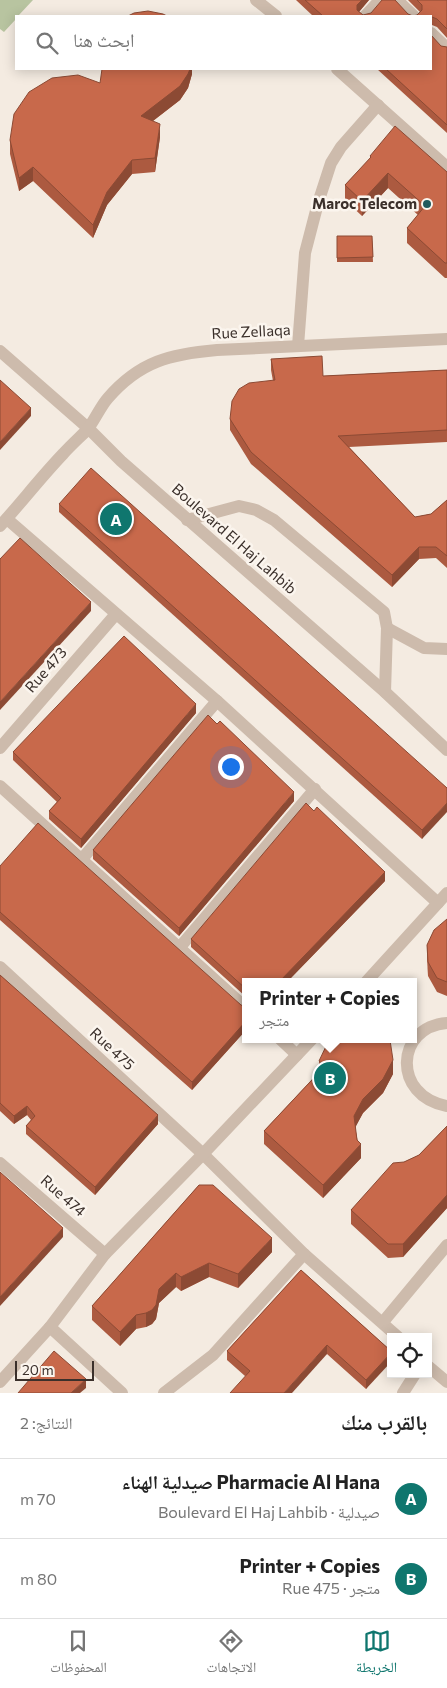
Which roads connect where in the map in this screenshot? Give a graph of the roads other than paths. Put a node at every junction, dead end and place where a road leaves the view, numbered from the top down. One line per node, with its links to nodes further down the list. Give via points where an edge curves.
1 (256, 0): 4 (street)
2 (380, 0): 5 (street)
3 (396, 0): 6 (street)
4 (275, 15)
5 (366, 15)
6 (413, 15)
7 (432, 33): 8 (street)
8 (445, 42)
9 (338, 70): 10 (street)
10 (378, 105): 11 (street); 13 (street, via 331,163 305,253)
11 (447, 167)
12 (447, 338): 13 (street, Rue Zellaqa)
13 (298, 346): 15 (street, Rue Zellaqa, via 187,353 161,359 133,375 108,398)
14 (0, 352): 15 (street, Boulevard El Haj Lahbib)
15 (88, 428): 16 (street, Boulevard El Haj Lahbib); 17 (street, Rue Zellaqa)
16 (187, 520): 19 (street, via 239,506 256,510 274,520 384,612); 21 (street, Boulevard El Haj Lahbib)
17 (3, 522): 18 (street)
18 (116, 614): 22 (street); 23 (street, Rue 473)
19 (387, 628): 20 (street, via 424,648); 21 (street)
20 (447, 649)
21 (385, 692): 24 (street, Boulevard El Haj Lahbib)
22 (217, 700): 26 (street); 27 (street)
23 (0, 748)
24 (447, 750)
25 (0, 786): 27 (street)
26 (315, 789): 29 (street); 30 (street)
27 (82, 859): 30 (street)
28 (447, 893): 29 (street)
29 (438, 903): 32 (street)
30 (180, 947): 33 (street)
31 (0, 967): 41 (street, Rue 475)
32 (370, 978)
33 (242, 1004)
34 (447, 1023): 35 (street)
35 (417, 1032)
36 (284, 1043): 39 (street)
37 (308, 1043): 39 (street)
38 (411, 1043): 40 (street, via 407,1056 410,1080 425,1098)
39 (297, 1055): 41 (street)
40 (447, 1106)
41 (203, 1154): 44 (street); 45 (street, Rue 475)
42 (0, 1163): 44 (street, Rue 474)
43 (447, 1246): 46 (street)
44 (105, 1254): 47 (street)
45 (304, 1254): 46 (street, Rue 475); 54 (street, via 213,1355)
46 (383, 1322): 48 (street, Rue 475)
47 (50, 1328): 51 (street); 53 (street)
48 (394, 1333)
49 (432, 1369): 52 (street)
50 (412, 1378): 55 (street)
51 (0, 1382)
52 (447, 1382)
53 (122, 1393)
54 (164, 1393)
55 (403, 1393)

